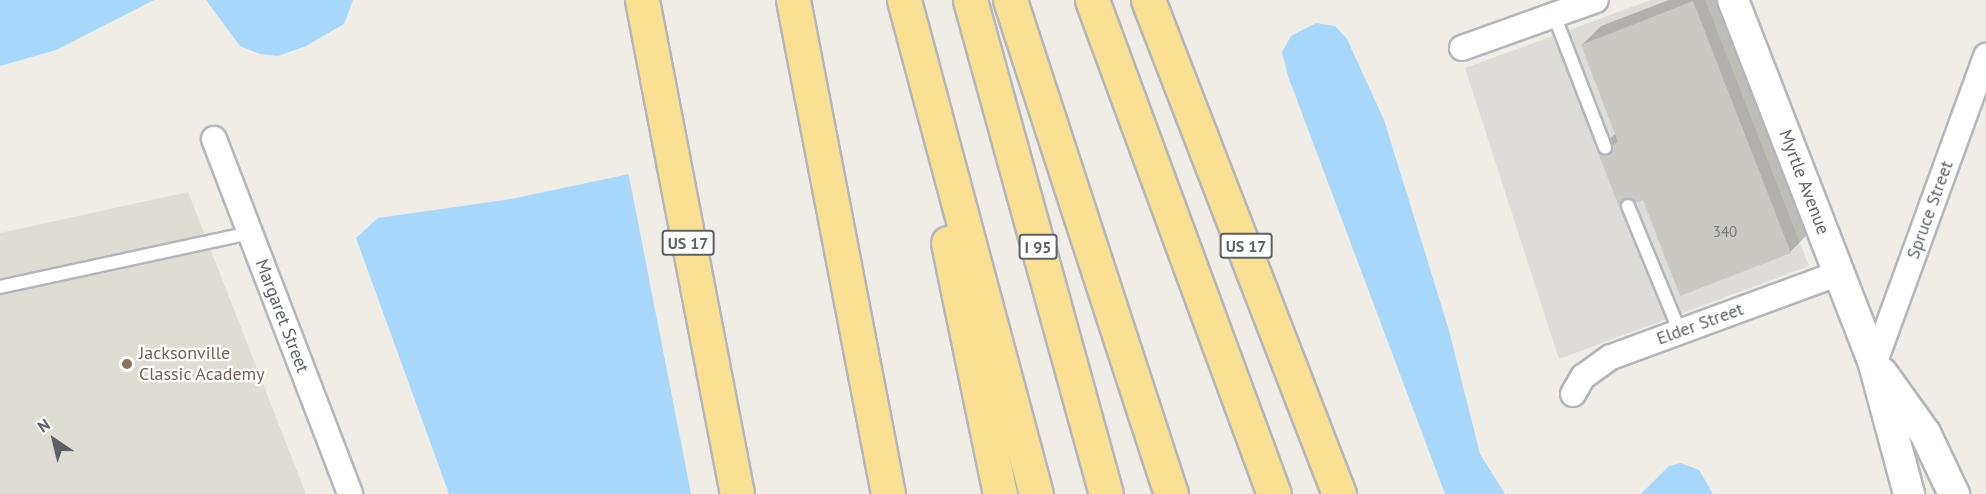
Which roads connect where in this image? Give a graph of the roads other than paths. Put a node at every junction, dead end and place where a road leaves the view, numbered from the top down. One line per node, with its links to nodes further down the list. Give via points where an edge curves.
1 (642, 0): 23 (highway, US 17)
2 (793, 0): 25 (highway)
3 (897, 0): 26 (highway)
4 (904, 0): 27 (highway)
5 (970, 0): 28 (highway, I 95)
6 (1010, 0): 29 (highway)
7 (1092, 0): 30 (highway)
8 (1148, 0): 31 (highway, US 17)
9 (1596, 0): 11 (street)
10 (1733, 0): 18 (street, Myrtle Avenue)
11 (1554, 15): 12 (street); 15 (lane)
12 (1462, 48)
13 (1986, 56): 21 (street, Spruce Street)
14 (214, 139): 17 (street, Margaret Street)
15 (1605, 147)
16 (1628, 206): 20 (lane)
17 (250, 233): 19 (lane); 24 (street, Margaret Street)
18 (1839, 273): 20 (street, Elder Street); 21 (street, Myrtle Avenue)
19 (0, 287)
20 (1680, 332): 22 (street, Elder Street, via 1595,366)
21 (1874, 364): 32 (street, Myrtle Avenue); 33 (street, Myrtle Avenue, via 1921,425)
22 (1573, 394)
23 (737, 491)
24 (350, 494)
25 (888, 494)
26 (1000, 494)
27 (1036, 494)
28 (1106, 494)
29 (1171, 494)
30 (1274, 494)
31 (1339, 494)
32 (1910, 494)
33 (1954, 494)

